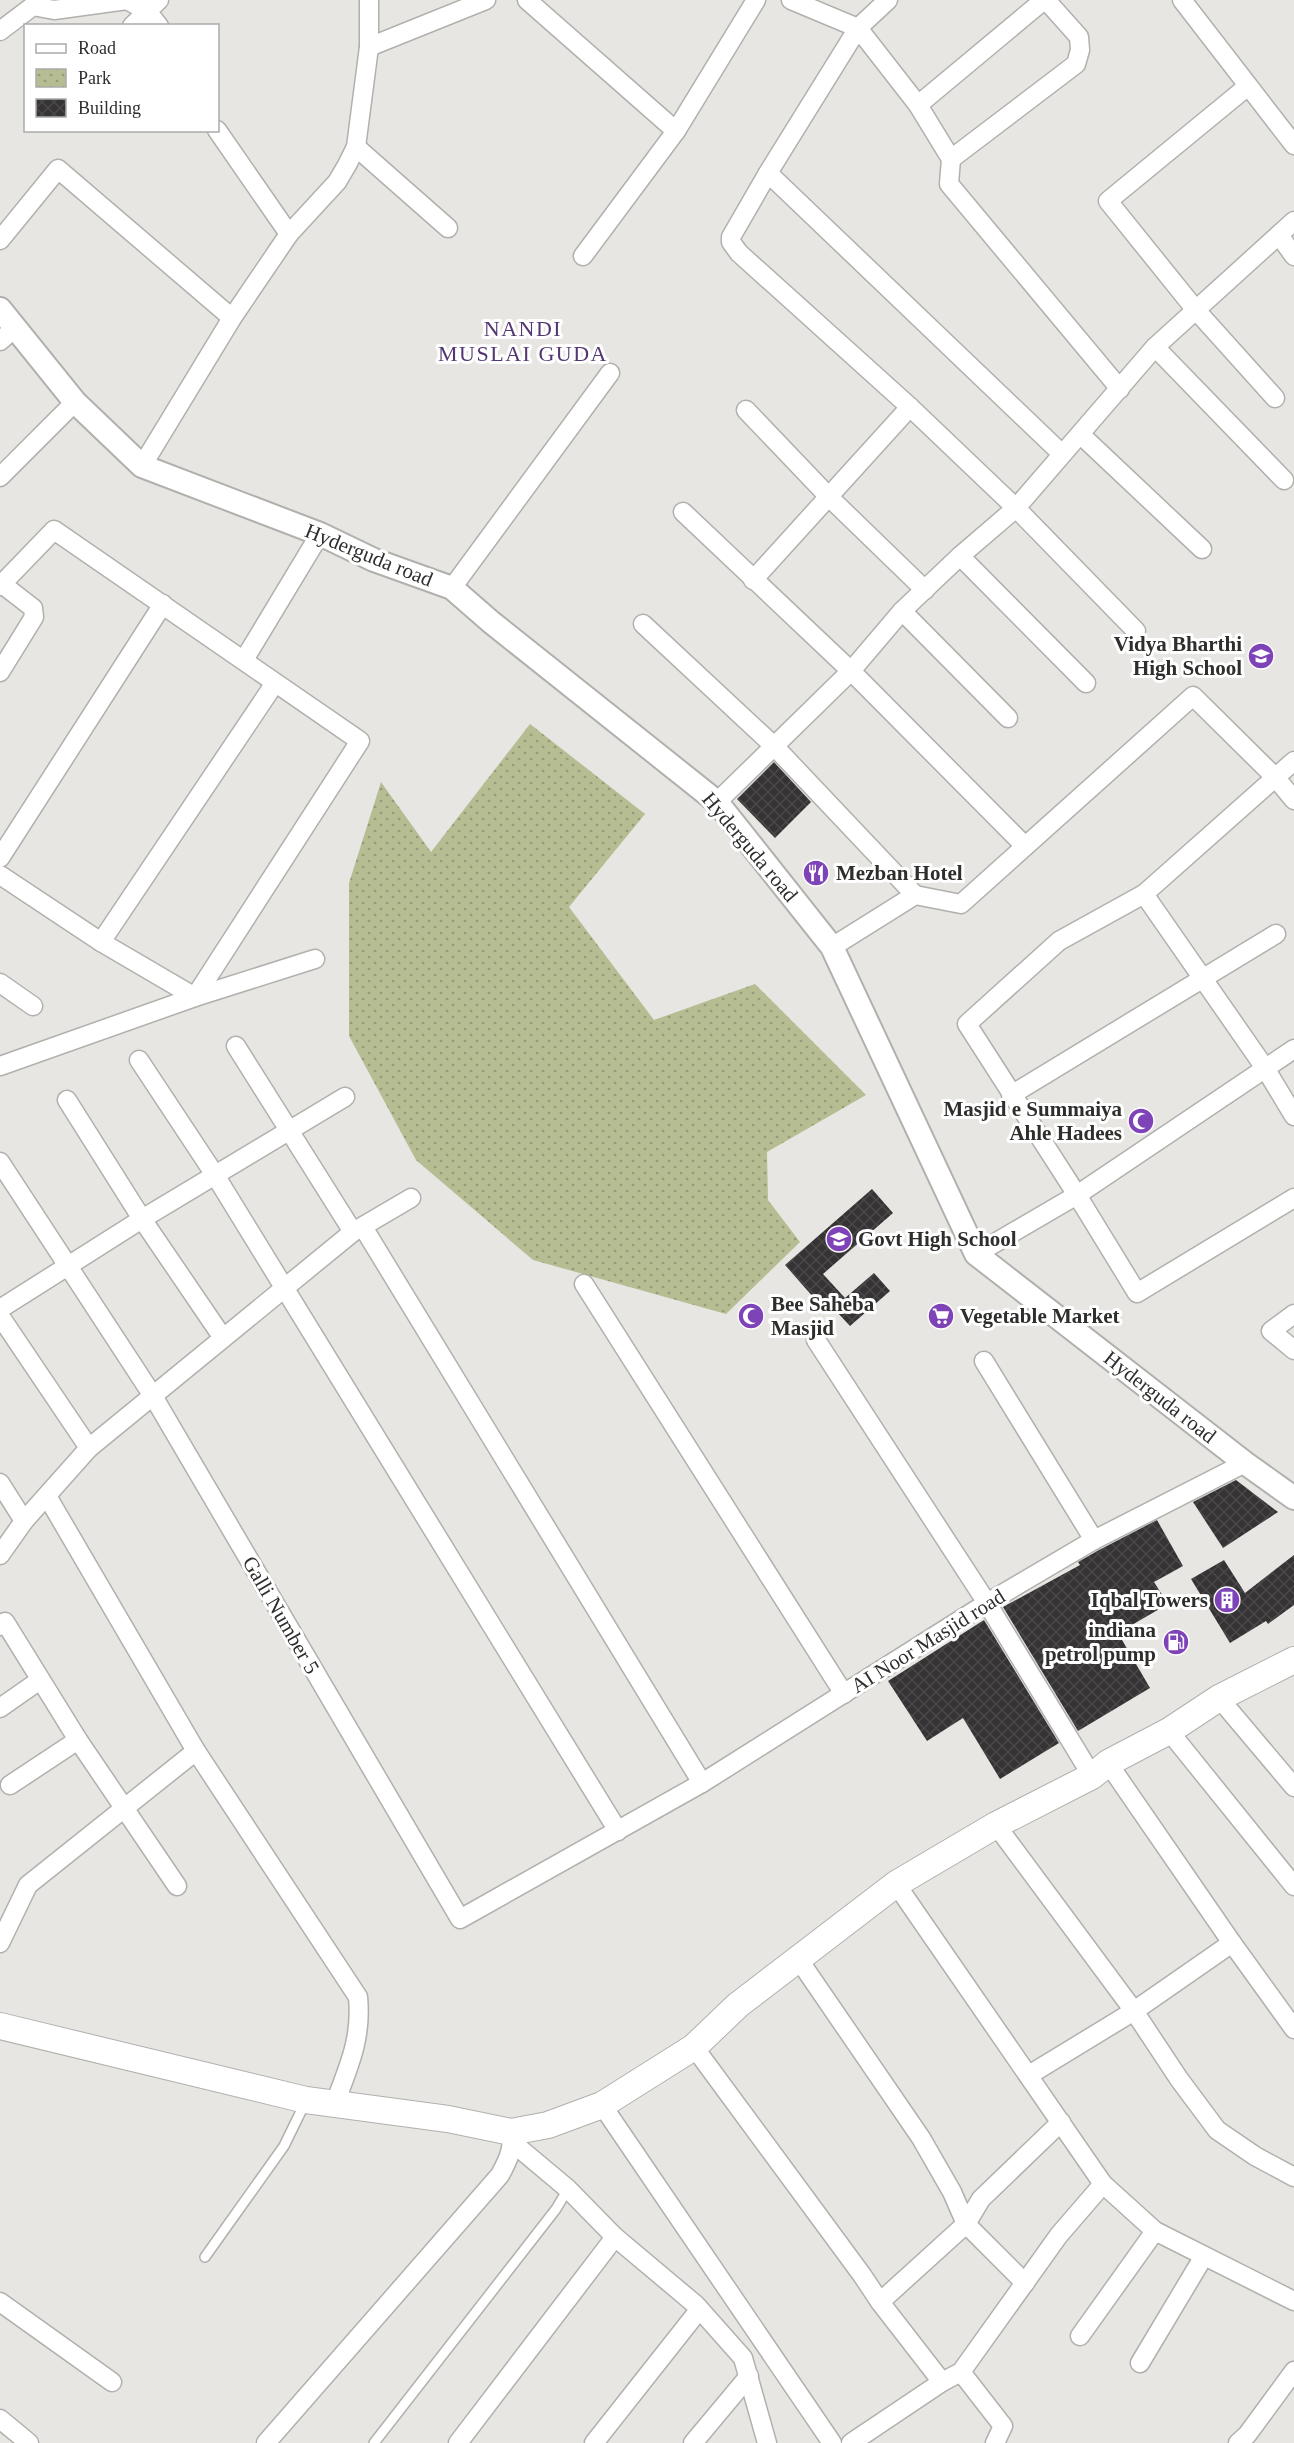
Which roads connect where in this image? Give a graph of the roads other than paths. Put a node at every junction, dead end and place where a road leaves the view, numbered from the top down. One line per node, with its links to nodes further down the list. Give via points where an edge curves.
1 (369, 0): 14 (street)
2 (486, 0): 14 (street)
3 (527, 0): 17 (street)
4 (756, 0): 17 (street)
5 (791, 0): 12 (street)
6 (888, 0): 12 (street)
7 (1045, 0): 16 (street); 21 (street, via 1079,38 1076,64)
8 (1182, 0): 15 (street)
9 (30, 3): 10 (street, via 54,9 128,0); 13 (street)
10 (155, 12): 11 (street)
11 (135, 24)
12 (858, 28): 16 (street); 22 (street)
13 (0, 31)
14 (369, 46): 20 (street)
15 (1248, 86): 19 (street); 31 (street, via 1108,201)
16 (918, 105): 21 (street)
17 (676, 131): 28 (street)
18 (218, 132): 25 (street)
19 (1294, 145)
20 (356, 147): 24 (street); 25 (street, via 337,182)
21 (951, 159): 36 (street, via 949,184)
22 (768, 173): 39 (street, via 730,237 731,242); 42 (street)
23 (1294, 222): 26 (street)
24 (448, 228)
25 (289, 234): 32 (street)
26 (1280, 235): 29 (street); 31 (street)
27 (0, 240): 32 (street, via 58,169)
28 (583, 256)
29 (1294, 256)
30 (0, 309): 33 (street, Hyderguda road)
31 (1195, 309): 34 (street); 37 (street)
32 (232, 318): 43 (street)
33 (8, 335): 38 (street, Hyderguda road)
34 (1155, 347): 36 (street); 45 (street)
35 (610, 373): 54 (street)
36 (1120, 389): 41 (street)
37 (1275, 398)
38 (75, 402): 43 (street, Hyderguda road); 44 (street)
39 (910, 407): 46 (street); 47 (street)
40 (746, 410): 46 (street)
41 (1081, 435): 42 (street); 50 (street)
42 (1062, 454): 47 (street)
43 (142, 466): 49 (street, Hyderguda road)
44 (0, 477)
45 (1284, 480)
46 (830, 498): 52 (street); 55 (street)
47 (1016, 508): 51 (street); 59 (street)
48 (683, 512): 52 (street)
49 (320, 534): 54 (street, Hyderguda road, via 374,560); 60 (street)
50 (1202, 549)
51 (960, 556): 55 (street); 64 (street)
52 (753, 580): 61 (street)
53 (1, 585): 56 (street, via 54,530); 62 (street, via 33,608 34,617)
54 (452, 588): 70 (street, Hyderguda road)
55 (925, 590): 57 (street)
56 (162, 604): 60 (street); 72 (street)
57 (902, 611): 61 (street); 65 (street)
58 (643, 624): 66 (street)
59 (1136, 631)
60 (244, 660): 63 (street)
61 (851, 670): 66 (street); 71 (street)
62 (0, 672)
63 (275, 683): 77 (street); 82 (street, via 360,741)
64 (1086, 683)
65 (1008, 718)
66 (775, 747): 70 (street); 75 (street)
67 (1294, 761): 68 (street)
68 (1275, 777): 69 (street); 71 (street, via 1193,696); 74 (street)
69 (1294, 800)
70 (717, 802): 78 (street, Hyderguda road)
71 (1025, 846): 75 (street, via 961,904)
72 (0, 858)
73 (0, 875): 77 (street)
74 (1144, 894): 80 (street); 89 (street, via 1059,941 967,1024)
75 (915, 895): 78 (street)
76 (1276, 934): 80 (street)
77 (101, 942): 82 (street)
78 (832, 948): 101 (street, Hyderguda road)
79 (315, 959): 82 (street)
80 (1203, 978): 88 (street); 89 (street)
81 (0, 983): 83 (street)
82 (195, 998): 87 (street)
83 (33, 1006)
84 (236, 1046): 93 (street)
85 (1294, 1049): 88 (street)
86 (139, 1060): 95 (street)
87 (0, 1066)
88 (1265, 1068): 92 (street); 96 (street)
89 (1011, 1095): 96 (street)
90 (345, 1097): 93 (street)
91 (67, 1100): 99 (street)
92 (1294, 1116)
93 (288, 1130): 95 (street); 100 (street)
94 (0, 1162): 102 (street, Galli Number 5)
95 (215, 1175): 99 (street); 104 (street)
96 (1077, 1195): 98 (street, via 1137,1293); 101 (street)
97 (411, 1198): 100 (street)
98 (1294, 1198)
99 (142, 1219): 102 (street); 108 (street)
100 (358, 1229): 104 (street); 132 (street)
101 (976, 1254): 114 (street, Hyderguda road)
102 (69, 1266): 105 (street); 112 (street, Galli Number 5)
103 (584, 1284): 125 (street)
104 (285, 1288): 108 (street); 137 (street)
105 (0, 1309)
106 (1294, 1314): 110 (street, via 1271,1331)
107 (0, 1316): 113 (street)
108 (223, 1338): 112 (street)
109 (816, 1340): 121 (street)
110 (1294, 1350)
111 (984, 1361): 119 (street)
112 (153, 1396): 113 (street); 137 (street, Galli Number 5, via 460,1919)
113 (89, 1448): 116 (street)
114 (1245, 1463): 117 (street, Hyderguda road); 119 (street, AI Noor Masjid road)
115 (0, 1483): 118 (street)
116 (47, 1496): 118 (street); 130 (street)
117 (1294, 1498)
118 (24, 1521): 120 (street)
119 (1094, 1540): 121 (street, AI Noor Masjid road)
120 (0, 1555)
121 (987, 1604): 125 (street, AI Noor Masjid road); 131 (street)
122 (0, 1626): 124 (street, via 6,1622)
123 (1294, 1661): 126 (main road)
124 (40, 1680): 127 (street); 129 (street)
125 (844, 1694): 132 (street, AI Noor Masjid road)
126 (1219, 1698): 128 (main road); 134 (street)
127 (0, 1708)
128 (1169, 1731): 131 (main road); 140 (street)
129 (78, 1740): 133 (street); 135 (street)
130 (196, 1750): 135 (street); 150 (street, via 358,1997 356,2049)
131 (1100, 1769): 136 (main road); 142 (street)
132 (702, 1783): 137 (street, AI Noor Masjid road)
133 (10, 1785)
134 (1294, 1787)
135 (124, 1806): 139 (street); 141 (street, via 28,1885)
136 (996, 1824): 138 (main road); 144 (street)
137 (618, 1830)
138 (896, 1884): 143 (main road); 148 (street)
139 (177, 1886)
140 (1294, 1886)
141 (0, 1943)
142 (1232, 1943): 144 (street); 145 (street)
143 (799, 1960): 147 (main road, via 738,2005); 157 (street, via 921,2138)
144 (1134, 2011): 148 (street); 154 (street, via 1217,2130)
145 (1294, 2029)
146 (2, 2032): 149 (main road)
147 (694, 2047): 151 (main road); 165 (street)
148 (1029, 2075): 152 (street)
149 (306, 2100): 150 (main road); 161 (lane, via 284,2146)
150 (335, 2103): 153 (main road, via 448,2120)
151 (602, 2105): 153 (main road); 183 (street)
152 (1061, 2122): 155 (street); 157 (street, via 981,2199)
153 (512, 2137): 156 (street); 177 (street, via 508,2160 500,2175)
154 (1294, 2177)
155 (1103, 2184): 158 (street); 162 (street)
156 (568, 2189): 159 (street); 178 (lane)
157 (966, 2224): 162 (street); 165 (street)
158 (1155, 2231): 160 (street); 167 (street)
159 (615, 2237): 166 (street); 179 (street)
160 (1204, 2256): 163 (street); 168 (street)
161 (205, 2257)
162 (1025, 2283): 170 (street)
163 (1294, 2301)
164 (0, 2302): 172 (street)
165 (880, 2302): 173 (street)
166 (699, 2310): 171 (street, via 743,2358); 180 (street)
167 (1080, 2336)
168 (1140, 2363)
169 (1294, 2371): 176 (street)
170 (961, 2372): 173 (street); 185 (street, via 1003,2426)
171 (749, 2376): 181 (street); 182 (street)
172 (112, 2382)
173 (942, 2382): 184 (street)
174 (0, 2419): 175 (street)
175 (18, 2440)
176 (1248, 2440)
177 (266, 2443)
178 (374, 2443)
179 (458, 2443)
180 (594, 2443)
181 (693, 2443)
182 (767, 2443)
183 (832, 2443)
184 (851, 2443)
185 (996, 2443)

